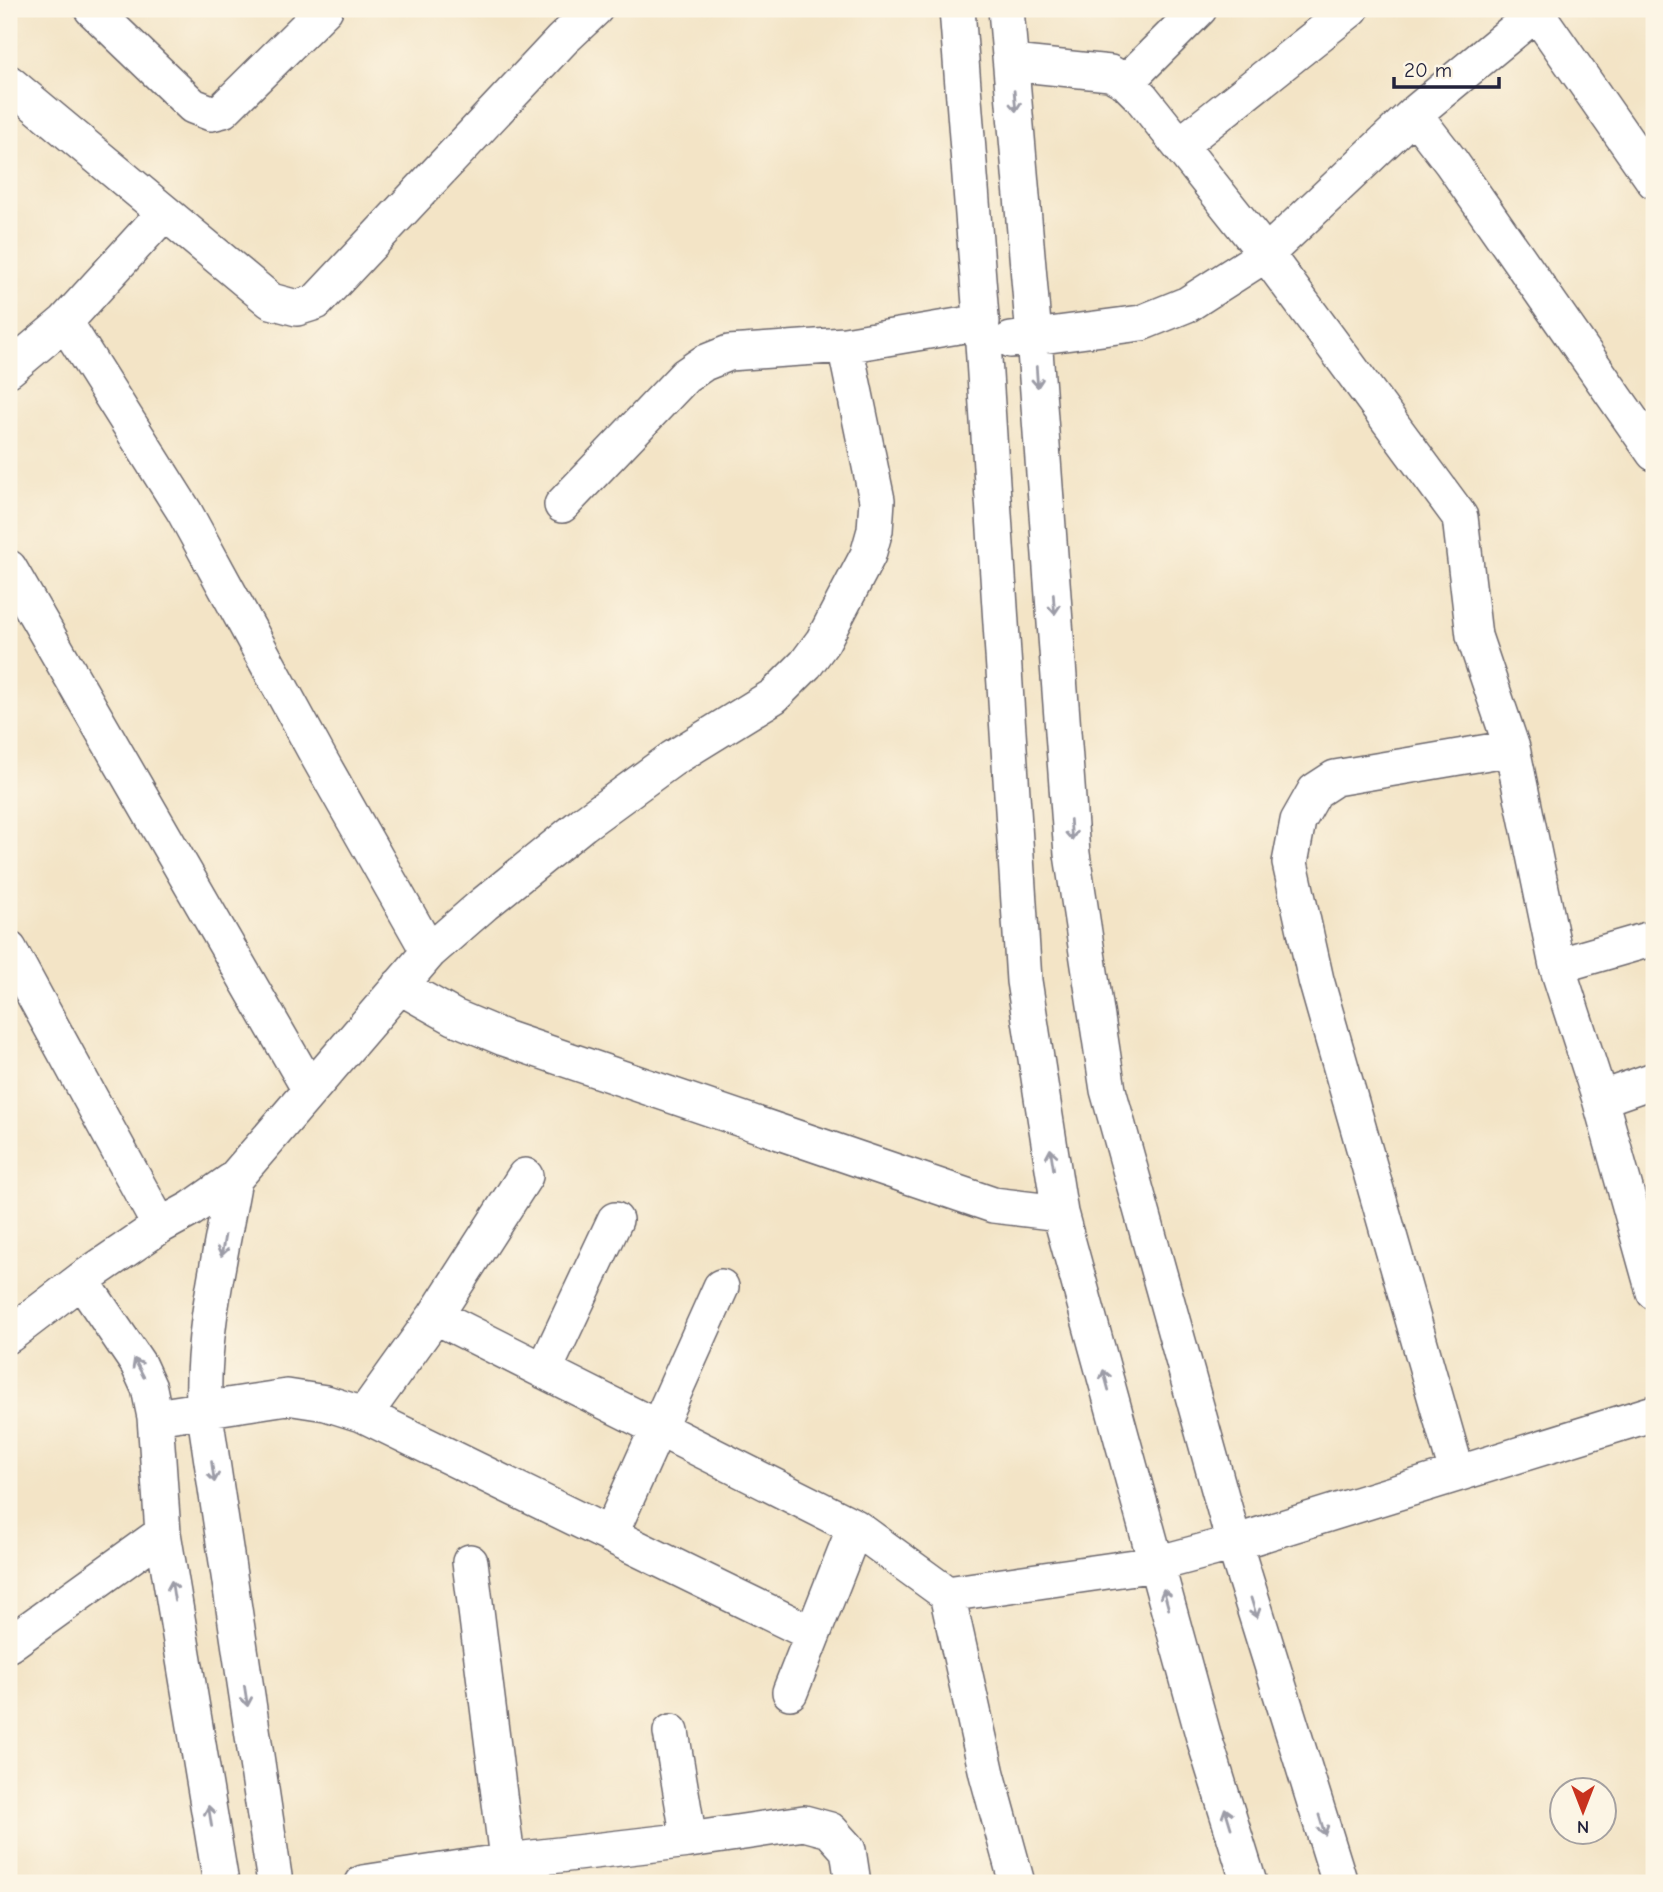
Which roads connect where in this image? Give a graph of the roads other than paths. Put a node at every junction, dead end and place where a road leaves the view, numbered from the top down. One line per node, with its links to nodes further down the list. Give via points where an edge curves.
1 (92, 9): 2 (street, via 192,106 212,113 223,110)
2 (325, 9)
3 (595, 9): 15 (street, via 316,302 298,308 271,301)
4 (957, 9): 18 (street)
5 (1006, 9): 9 (street)
6 (1199, 9): 10 (street)
7 (1351, 9): 13 (street)
8 (1536, 11): 12 (street); 14 (street)
9 (1012, 63): 10 (street, via 1110,73); 19 (street, one-way to 19)
10 (1126, 82): 13 (street)
11 (9, 83): 15 (street)
12 (1414, 114): 16 (street); 22 (street)
13 (1180, 145): 16 (street)
14 (1654, 181)
15 (164, 213): 17 (street)
16 (1266, 254): 19 (street, via 1188,304 1141,323); 25 (street, via 1460,517 1474,636)
17 (65, 322): 21 (street); 28 (street, via 184,511)
18 (983, 332): 19 (street); 20 (street); 37 (street, one-way to 18, via 1024,981)
19 (1034, 337): 55 (street, one-way to 55, via 1072,854 1108,1090)
20 (845, 345): 23 (street, via 729,353 704,363 685,376); 28 (street, via 877,500 875,530 868,555 823,641 774,696 672,759 583,824)
21 (9, 369)
22 (1654, 453)
23 (562, 505)
24 (9, 568): 32 (street)
25 (1512, 748): 29 (street); 51 (street, via 1335,778 1315,791 1298,821 1290,863 1316,980)
26 (1654, 938): 29 (street)
27 (9, 949): 39 (street)
28 (429, 952): 30 (street)
29 (1557, 966): 33 (street)
30 (399, 986): 32 (street); 37 (street, via 504,1038 993,1205)
31 (1654, 1080): 33 (street)
32 (310, 1090): 35 (street)
33 (1600, 1099): 36 (street)
34 (525, 1176): 43 (street)
35 (234, 1179): 39 (street); 46 (street, one-way to 46, via 208,1329)
36 (1644, 1211): 42 (street)
37 (1060, 1213): 57 (street, one-way to 37)
38 (615, 1220): 45 (street)
39 (160, 1226): 40 (street)
40 (81, 1280): 44 (street); 49 (street, one-way to 40, via 138,1364)
41 (721, 1287): 50 (street)
42 (1654, 1292)
43 (435, 1316): 45 (street); 48 (street)
44 (10, 1330)
45 (544, 1371): 50 (street)
46 (204, 1408): 48 (street, via 287,1397); 49 (street); 66 (street, one-way to 66)
47 (1654, 1413): 51 (street)
48 (364, 1415): 54 (street)
49 (155, 1417): 53 (street)
50 (659, 1428): 52 (street); 54 (street)
51 (1457, 1473): 55 (street)
52 (855, 1527): 58 (street); 59 (street)
53 (163, 1533): 60 (street); 65 (street, one-way to 53)
54 (610, 1535): 59 (street)
55 (1234, 1543): 57 (street); 71 (street, one-way to 71)
56 (470, 1562): 64 (street)
57 (1156, 1564): 58 (street); 70 (street, one-way to 57)
58 (947, 1594): 69 (street)
59 (813, 1634): 61 (street)
60 (9, 1644)
61 (790, 1692)
62 (671, 1732): 63 (street)
63 (689, 1840): 64 (street); 68 (street, via 804,1823 830,1830 848,1850)
64 (508, 1872): 67 (street)
65 (221, 1883)
66 (275, 1883)
67 (363, 1883)
68 (853, 1883)
69 (1017, 1883)
70 (1249, 1883)
71 (1340, 1883)

